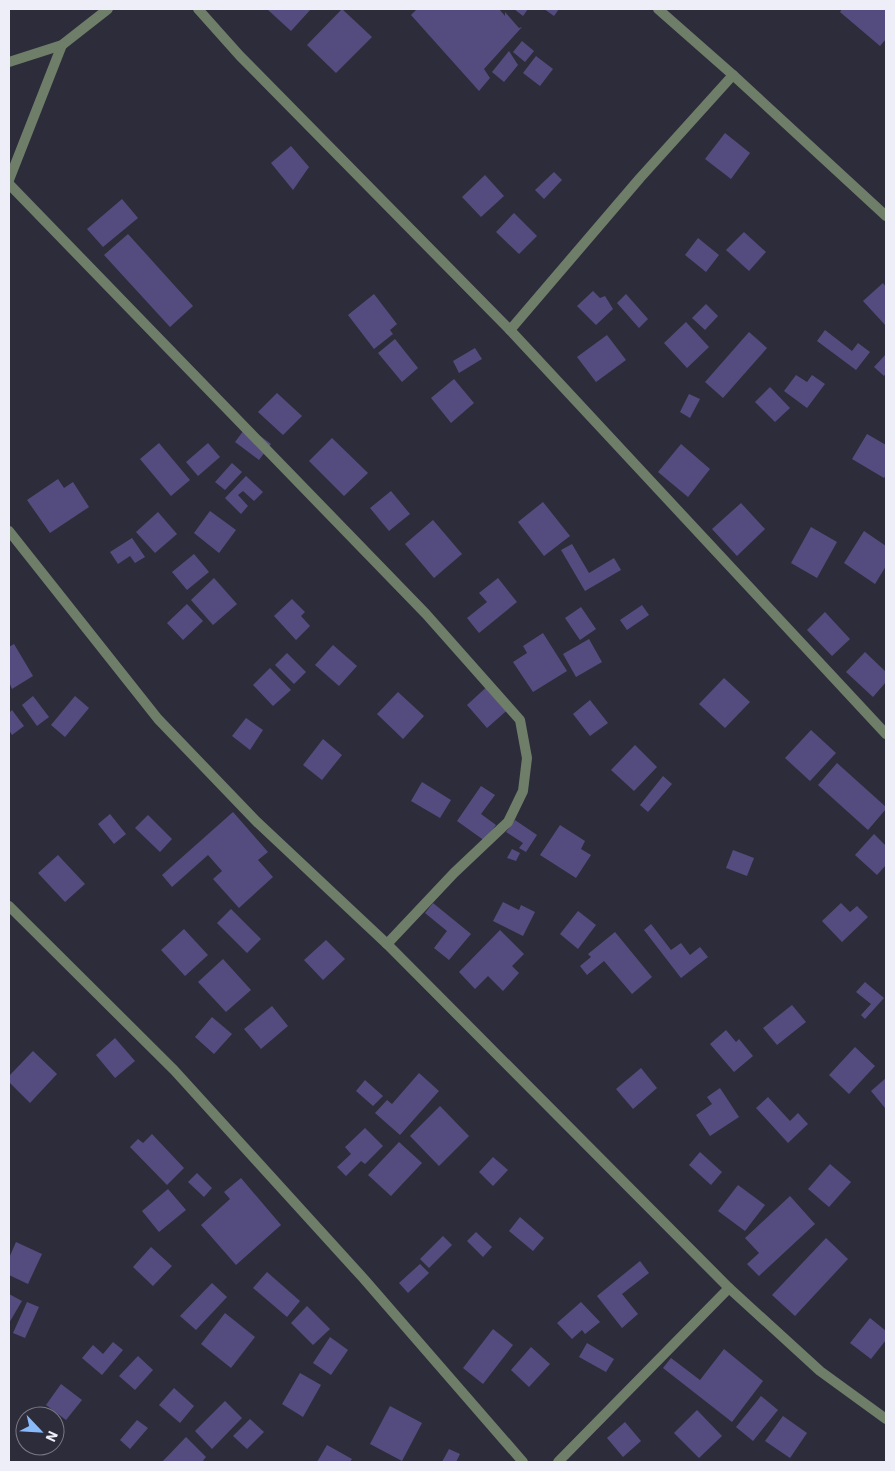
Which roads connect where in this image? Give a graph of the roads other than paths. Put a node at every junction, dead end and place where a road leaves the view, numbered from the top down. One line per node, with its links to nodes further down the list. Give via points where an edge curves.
1 (108, 9): 4 (street)
2 (198, 9): 10 (street, via 240,56)
3 (658, 9): 6 (street)
4 (62, 45): 5 (street); 7 (street)
5 (9, 62)
6 (733, 76): 9 (street); 10 (street, via 640,178)
7 (9, 180)
8 (9, 184): 14 (street, via 426,614 520,720 527,758 523,791 508,822)
9 (886, 216)
10 (510, 330): 12 (street)
11 (9, 531): 14 (street, via 158,719 257,822)
12 (886, 734)
13 (9, 906): 17 (street, via 174,1070 364,1279)
14 (387, 944): 15 (street)
15 (728, 1288): 16 (street, via 820,1371); 18 (street)
16 (886, 1419)
17 (519, 1461)
18 (558, 1462)

